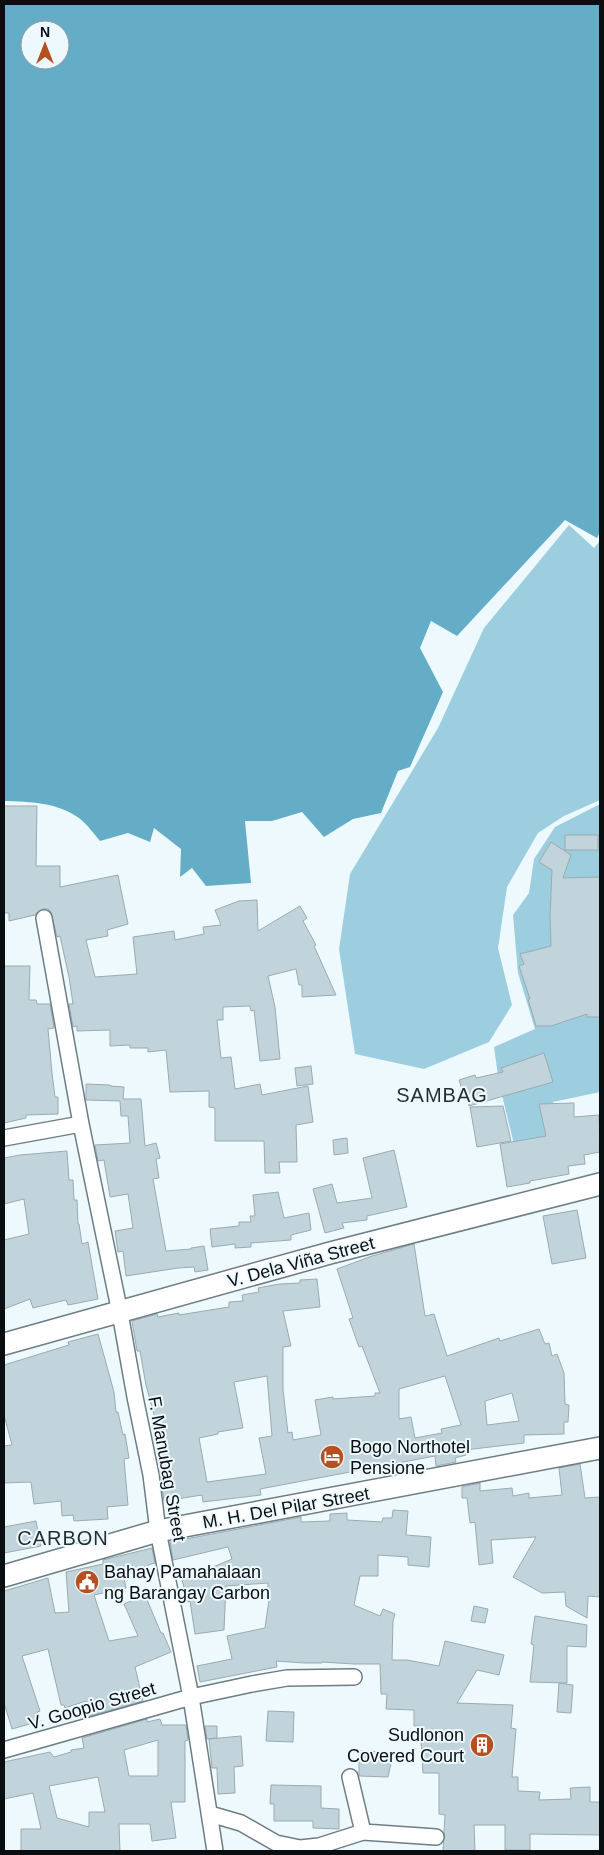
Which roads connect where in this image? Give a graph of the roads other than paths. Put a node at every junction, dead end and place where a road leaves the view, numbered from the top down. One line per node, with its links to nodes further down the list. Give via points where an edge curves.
1 (44, 918): 2 (street, F. Manubag Street)
2 (81, 1124): 3 (street); 5 (street, F. Manubag Street)
3 (4, 1138)
4 (600, 1184): 5 (main road, V. Dela Viña Street, via 330,1253)
5 (120, 1312): 6 (main road, V. Dela Viña Street); 8 (street, F. Manubag Street, via 151,1475)
6 (4, 1344)
7 (600, 1448): 8 (main road, M. H. Del Pilar Street)
8 (158, 1531): 9 (main road, M. H. Del Pilar Street); 11 (street, F. Manubag Street)
9 (4, 1576)
10 (354, 1677): 11 (street, V. Goopio Street, via 287,1678)
11 (191, 1697): 12 (street, V. Goopio Street); 14 (street, F. Manubag Street)
12 (4, 1750)
13 (350, 1777): 15 (street)
14 (210, 1814): 15 (street, via 241,1823 276,1842 300,1848 319,1846); 17 (street, F. Manubag Street)
15 (363, 1832): 16 (street)
16 (436, 1837)
17 (215, 1851)

